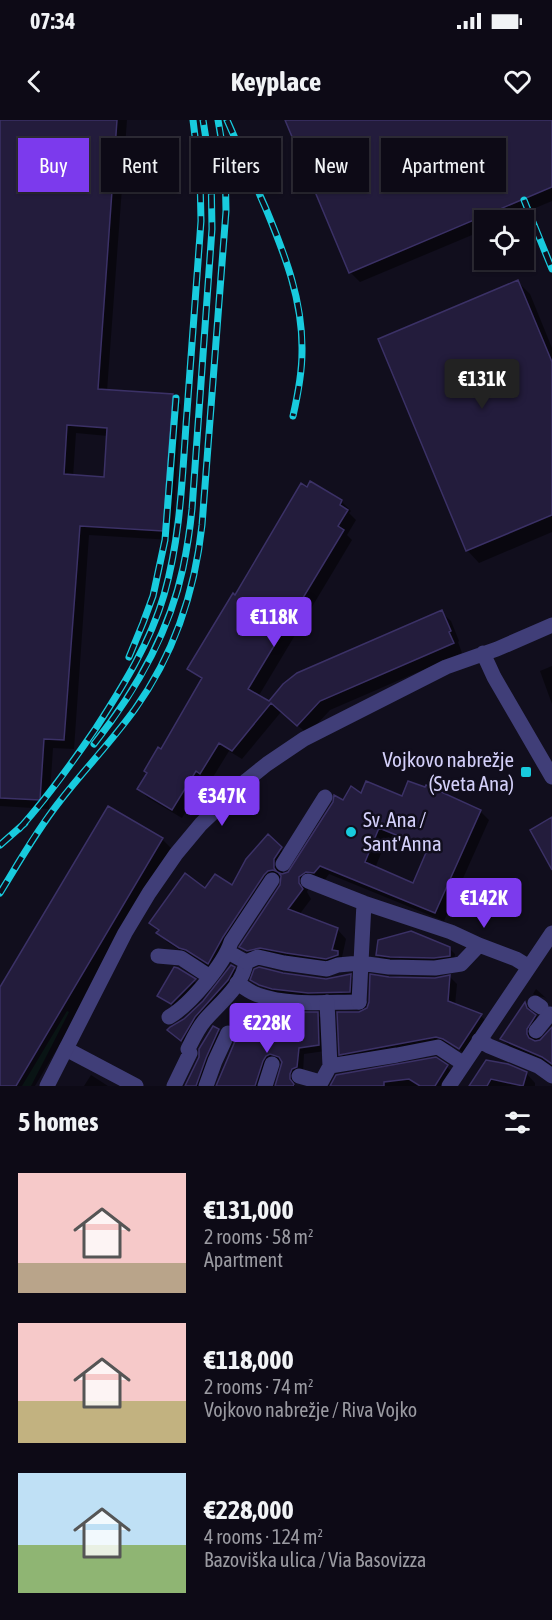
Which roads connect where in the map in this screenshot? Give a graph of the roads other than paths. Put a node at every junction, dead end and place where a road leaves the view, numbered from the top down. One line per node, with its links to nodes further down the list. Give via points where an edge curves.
1 (552, 625): 2 (street)
2 (483, 653): 3 (street); 24 (street, via 446,667 304,739 223,802 176,854 134,916)
3 (552, 777)
4 (325, 796): 5 (street)
5 (283, 864)
6 (272, 880): 11 (street)
7 (308, 881): 8 (street)
8 (364, 903): 10 (street); 14 (street)
9 (552, 933): 15 (street)
10 (479, 945): 14 (street, via 461,964 447,967 423,969); 15 (street)
11 (228, 952): 13 (street); 16 (street)
12 (158, 956): 16 (street, via 181,958)
13 (246, 962): 14 (street, via 258,957 327,969); 17 (street)
14 (360, 963): 18 (street, via 359,1002)
15 (529, 967): 23 (street)
16 (210, 977): 20 (street)
17 (237, 983): 18 (street, via 256,995 272,999); 33 (street, via 194,1036)
18 (327, 1002): 27 (street)
19 (545, 1010): 21 (street)
20 (169, 1017)
21 (536, 1031)
22 (228, 1033): 34 (street)
23 (479, 1040): 26 (street); 29 (street)
24 (66, 1049): 30 (street); 32 (street)
25 (272, 1064): 35 (street)
26 (464, 1064): 27 (street, via 438,1047); 36 (street)
27 (330, 1066): 31 (street)
28 (299, 1076): 31 (street)
29 (552, 1076)
30 (129, 1084)
31 (319, 1084)
32 (47, 1086)
33 (174, 1086)
34 (206, 1086)
35 (265, 1086)
36 (449, 1086)

